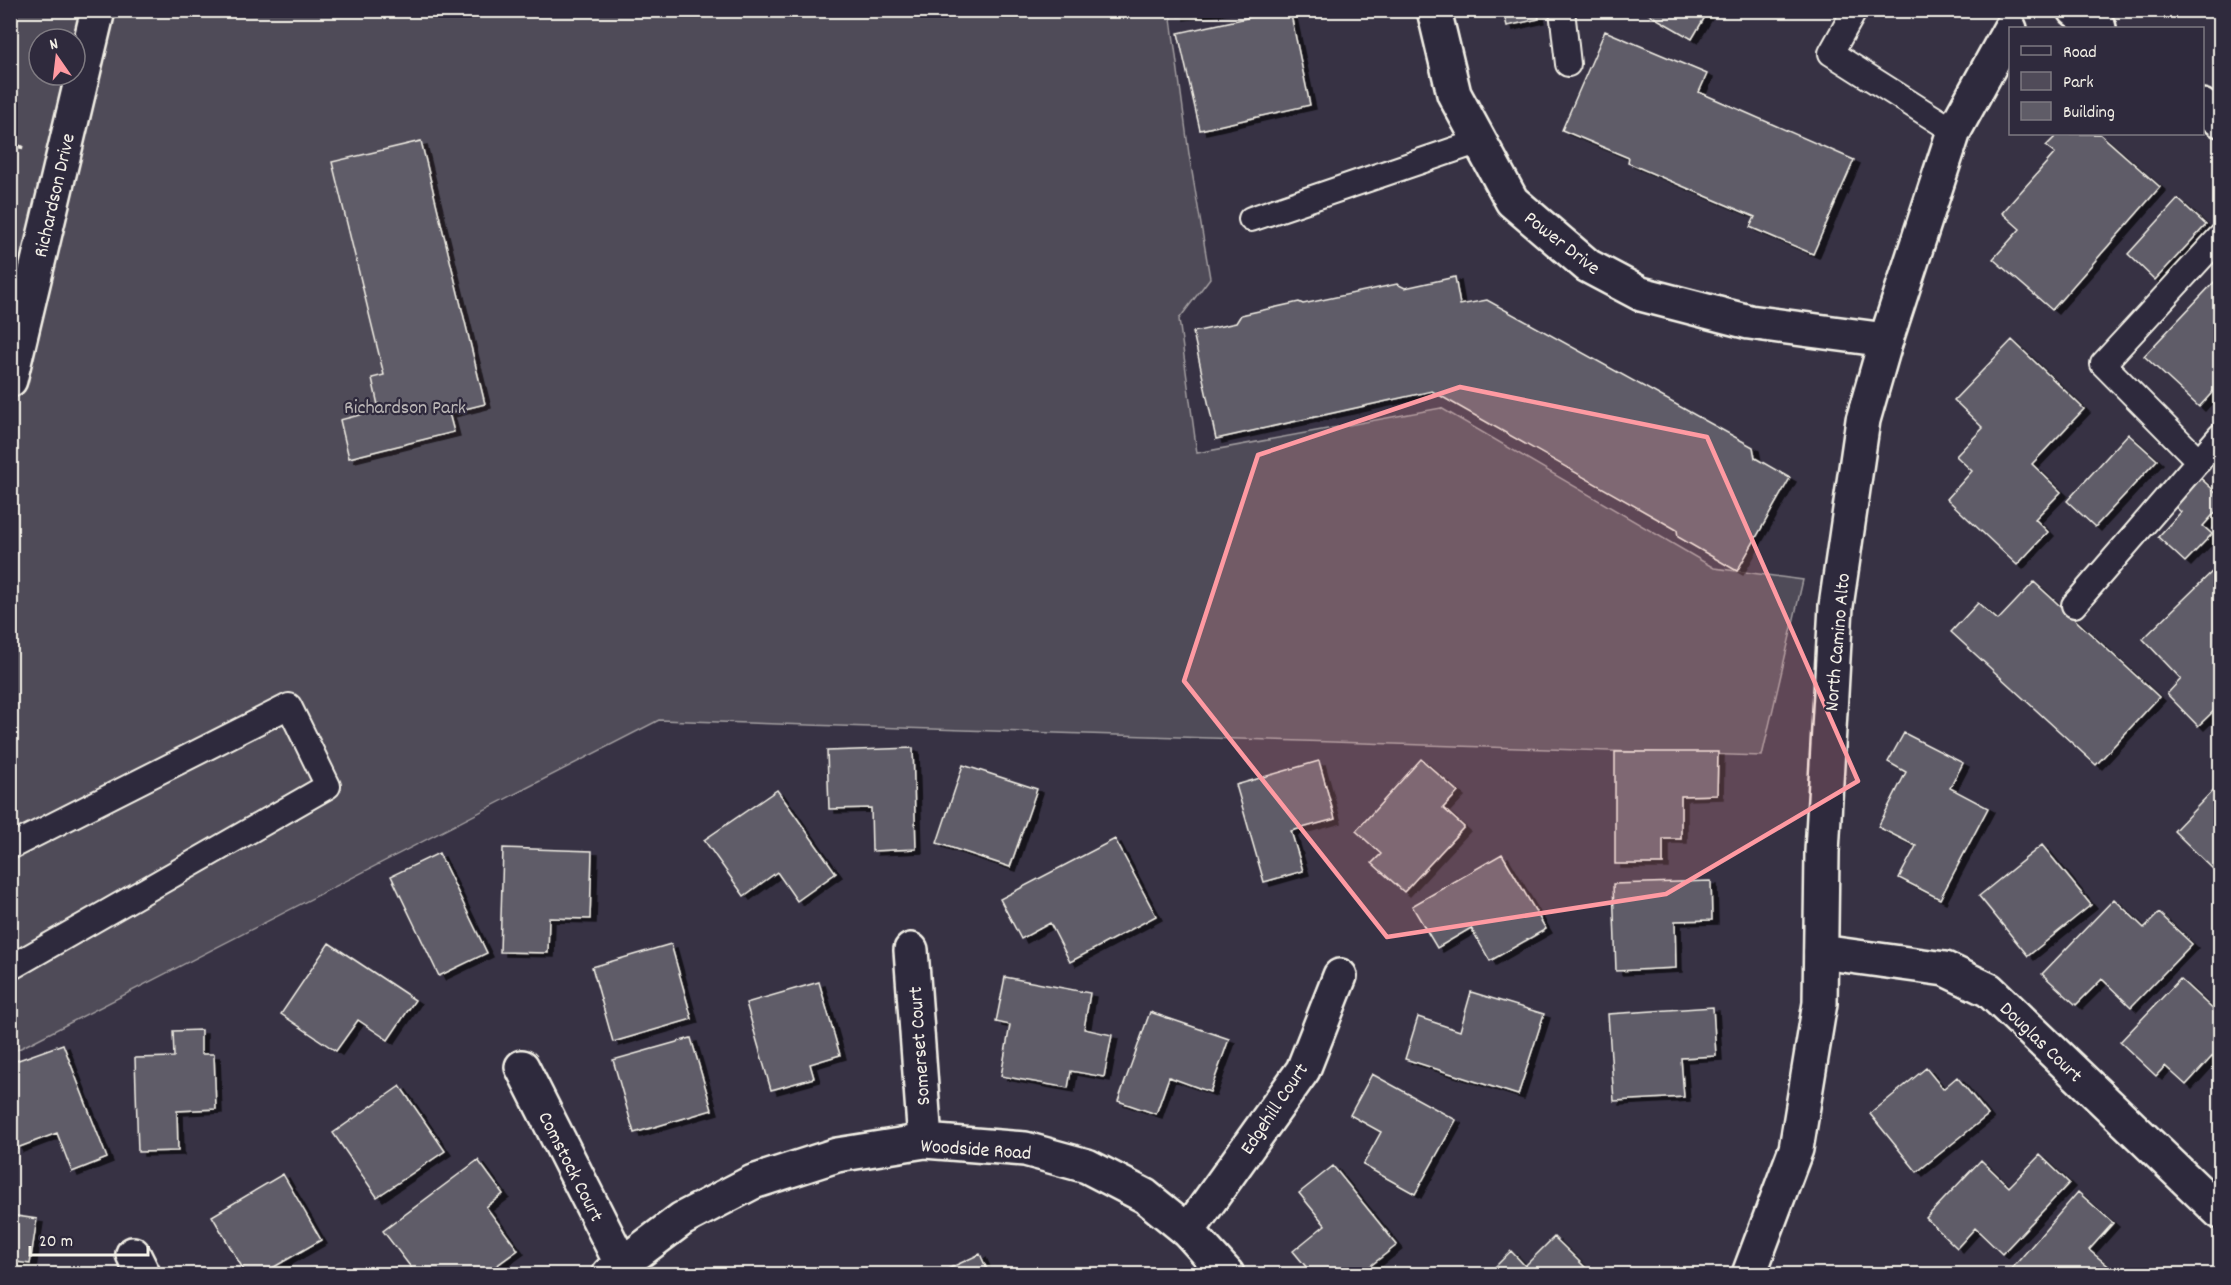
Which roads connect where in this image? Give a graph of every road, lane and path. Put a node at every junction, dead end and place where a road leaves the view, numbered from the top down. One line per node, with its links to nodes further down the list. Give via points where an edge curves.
1 (98, 10): 18 (street, Richardson Drive)
2 (1434, 10): 14 (street, Power Drive, via 1454,94)
3 (1562, 10): 10 (lane)
4 (1855, 10): 13 (lane, via 1830,53)
5 (2020, 10): 7 (street, North Camino Alto)
6 (2075, 10): 8 (street)
7 (2012, 27)
8 (2098, 27)
9 (2009, 32): 13 (street, North Camino Alto)
10 (1569, 64)
11 (2204, 108): 12 (street)
12 (2220, 120)
13 (1954, 131): 17 (street, North Camino Alto)
14 (1480, 141): 15 (lane); 17 (street, Power Drive, via 1512,201 1588,266 1641,294 1749,322)
15 (1251, 219)
16 (2220, 237): 20 (lane, via 2103,364)
17 (1886, 340): 24 (street, North Camino Alto, via 1863,420 1836,606 1822,852)
18 (10, 380)
19 (2220, 436): 20 (lane)
20 (2199, 461): 21 (lane)
21 (2074, 605)
22 (10, 847): 25 (lane, via 288,706 328,786)
23 (911, 950): 28 (street, Somerset Court)
24 (1821, 952): 29 (street, Douglas Court, via 1945,969 1989,990); 33 (street, North Camino Alto, via 1820,1003 1796,1149)
25 (10, 968)
26 (1340, 976): 30 (street, Edgehill Court, via 1303,1070)
27 (522, 1067): 31 (street, Comstock Court)
28 (925, 1141): 30 (street, Woodside Road, via 1025,1149 1087,1166 1145,1196); 31 (street, Woodside Road, via 837,1155 753,1182 682,1219)
29 (2220, 1212)
30 (1188, 1231): 32 (street, Woodside Road)
31 (615, 1270)
32 (1227, 1275)
33 (1749, 1275)

